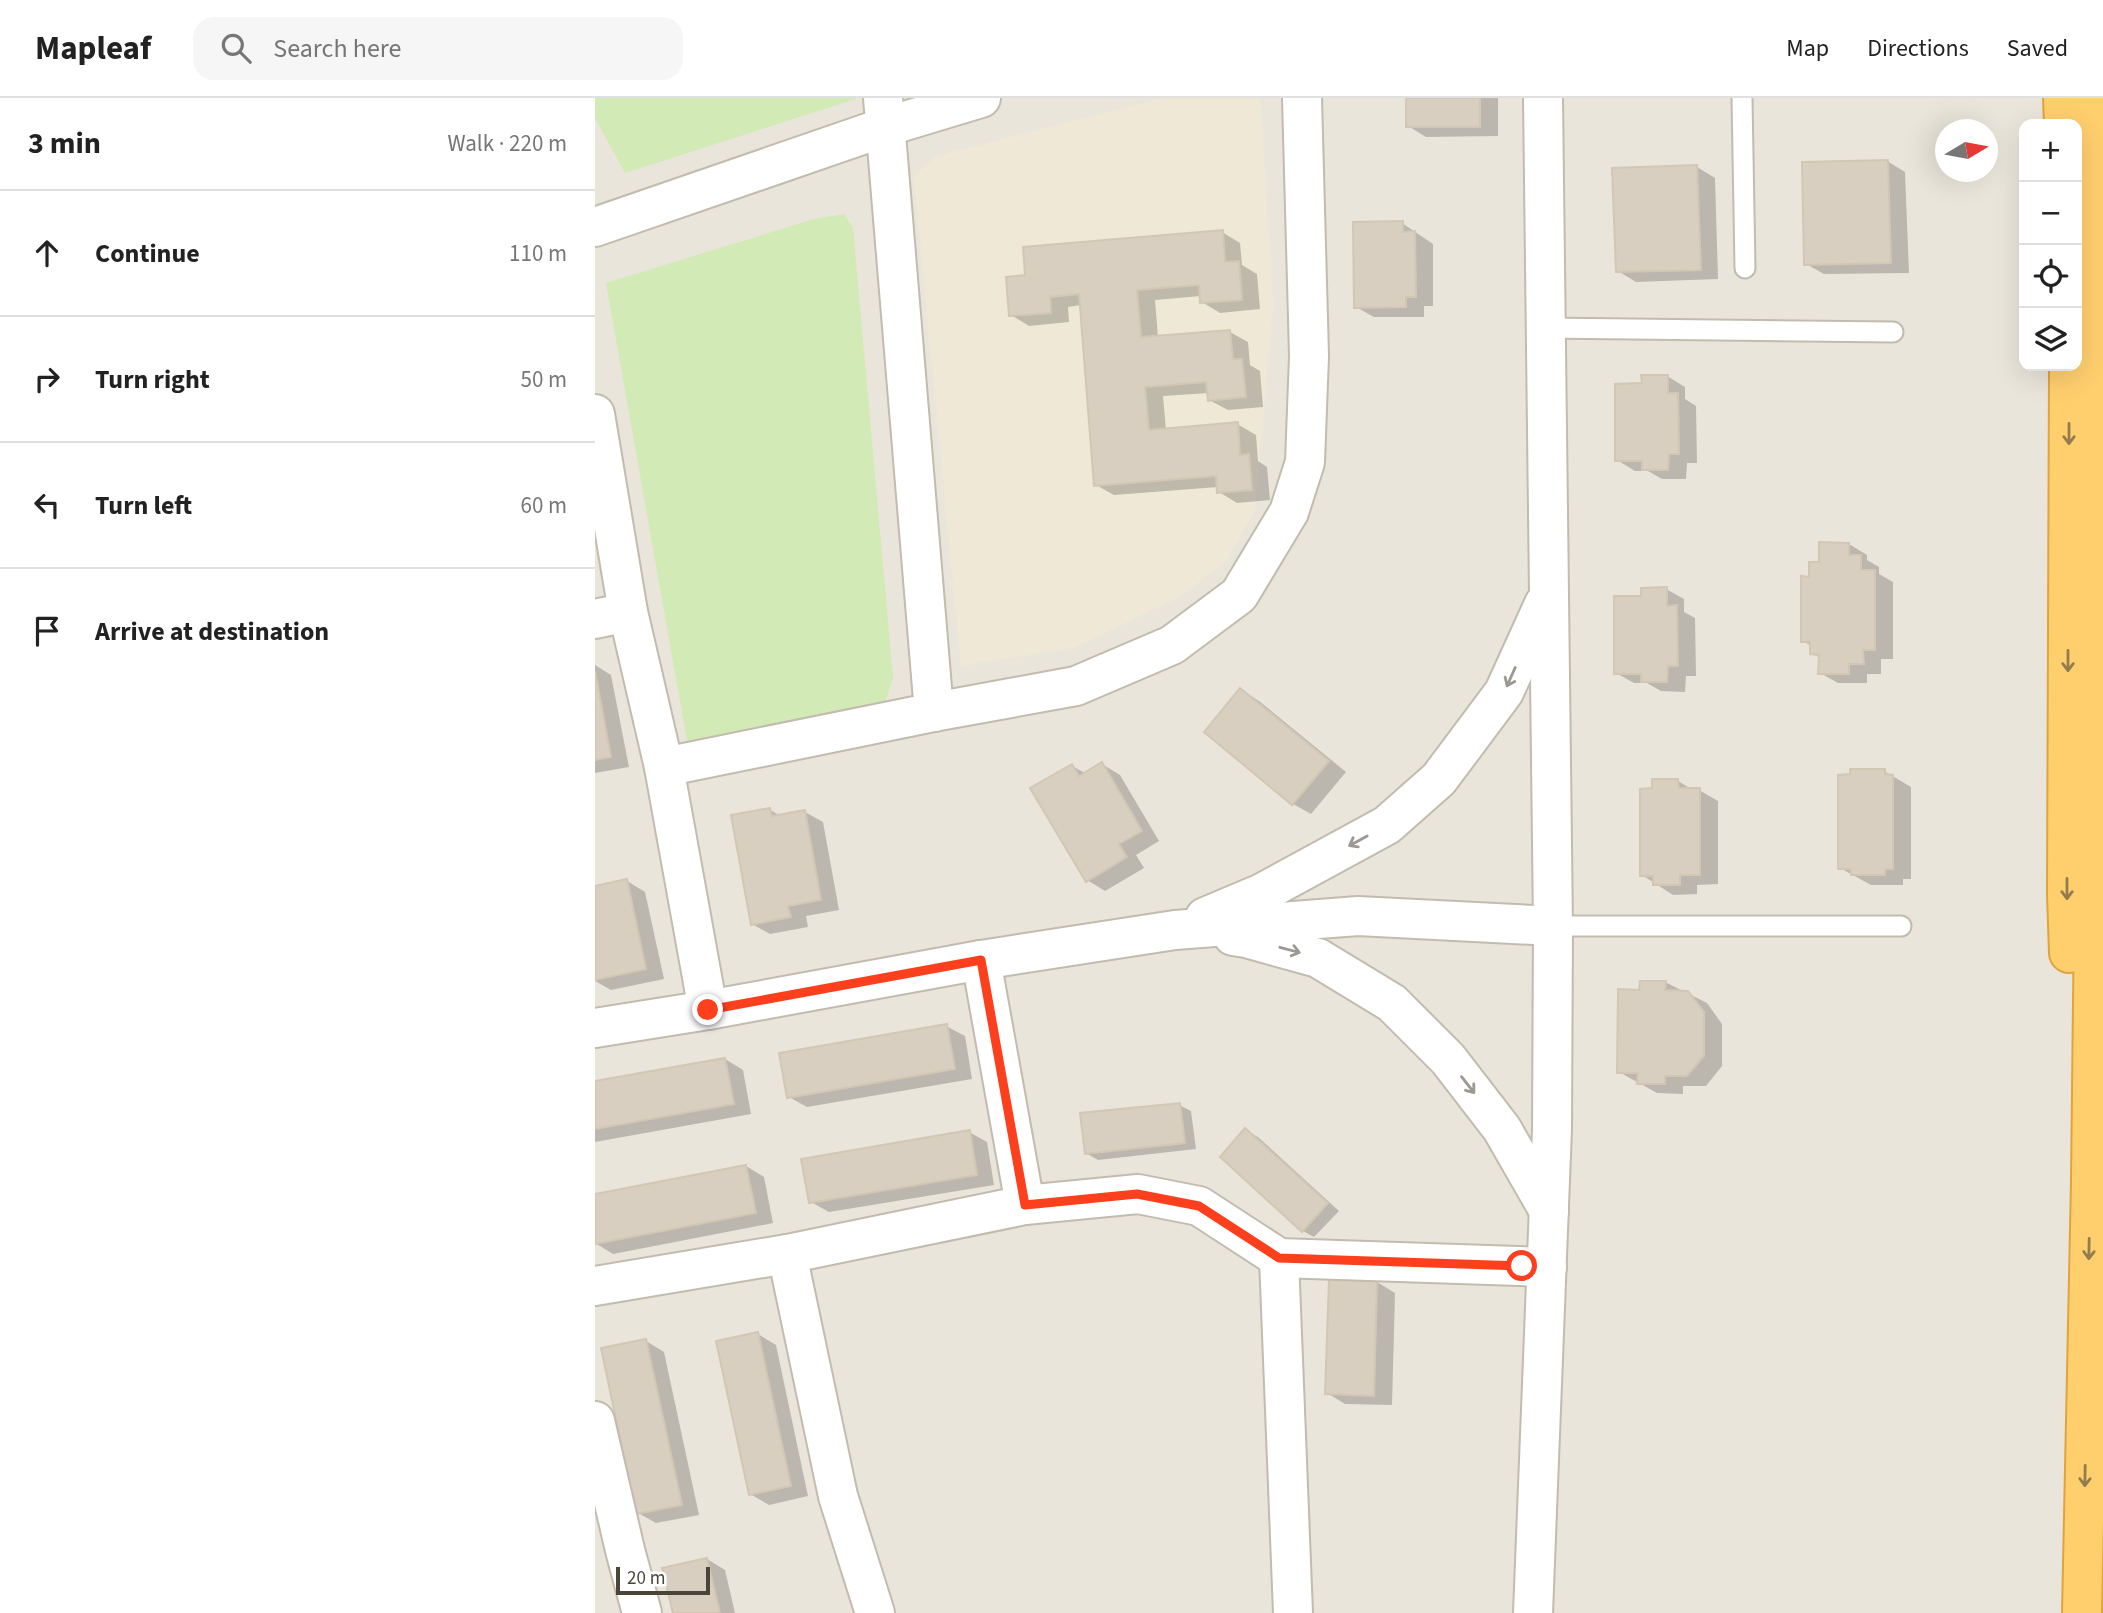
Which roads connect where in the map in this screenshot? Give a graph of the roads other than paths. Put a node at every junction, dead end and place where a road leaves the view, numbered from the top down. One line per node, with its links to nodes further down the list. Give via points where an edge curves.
1 (981, 98): 7 (street)
2 (1302, 98): 17 (street, via 1309,356 1305,463 1289,512 1239,595 1172,645 1076,686)
3 (1543, 98): 11 (street)
4 (1742, 98): 10 (lane)
5 (2063, 98): 8 (highway)
6 (2097, 98): 25 (highway, via 2101,289)
7 (884, 113): 9 (street); 17 (street)
8 (2064, 119)
9 (595, 227)
10 (1745, 268)
11 (1546, 328): 12 (lane); 15 (street)
12 (1893, 332)
13 (2070, 371): 25 (highway, one-way to 25, via 2067,907 2074,1112)
14 (595, 414): 16 (street)
15 (1549, 592): 19 (street); 21 (street, one-way to 21, via 1504,692 1439,779 1387,825 1262,893)
16 (611, 615): 18 (street)
17 (934, 712): 18 (street)
18 (664, 767): 23 (street)
19 (1553, 926): 20 (lane); 21 (street, via 1358,916); 27 (street)
20 (1901, 926)
21 (1175, 929): 22 (street); 27 (street, one-way to 27, via 1246,938 1318,958 1392,1003 1448,1059 1501,1129)
22 (981, 960): 23 (street); 26 (street)
23 (708, 1010): 24 (street)
24 (595, 1028)
25 (2091, 1181): 37 (highway, one-way to 37)
26 (1025, 1205): 28 (street); 29 (street, via 1137,1194 1199,1206)
27 (1549, 1211): 30 (street)
28 (787, 1254): 31 (street); 34 (street, via 838,1496)
29 (1279, 1258): 30 (street); 35 (street)
30 (1547, 1267): 36 (street)
31 (595, 1286)
32 (595, 1422): 33 (street)
33 (642, 1613)
34 (875, 1613)
35 (1293, 1613)
36 (1533, 1613)
37 (2082, 1613)

